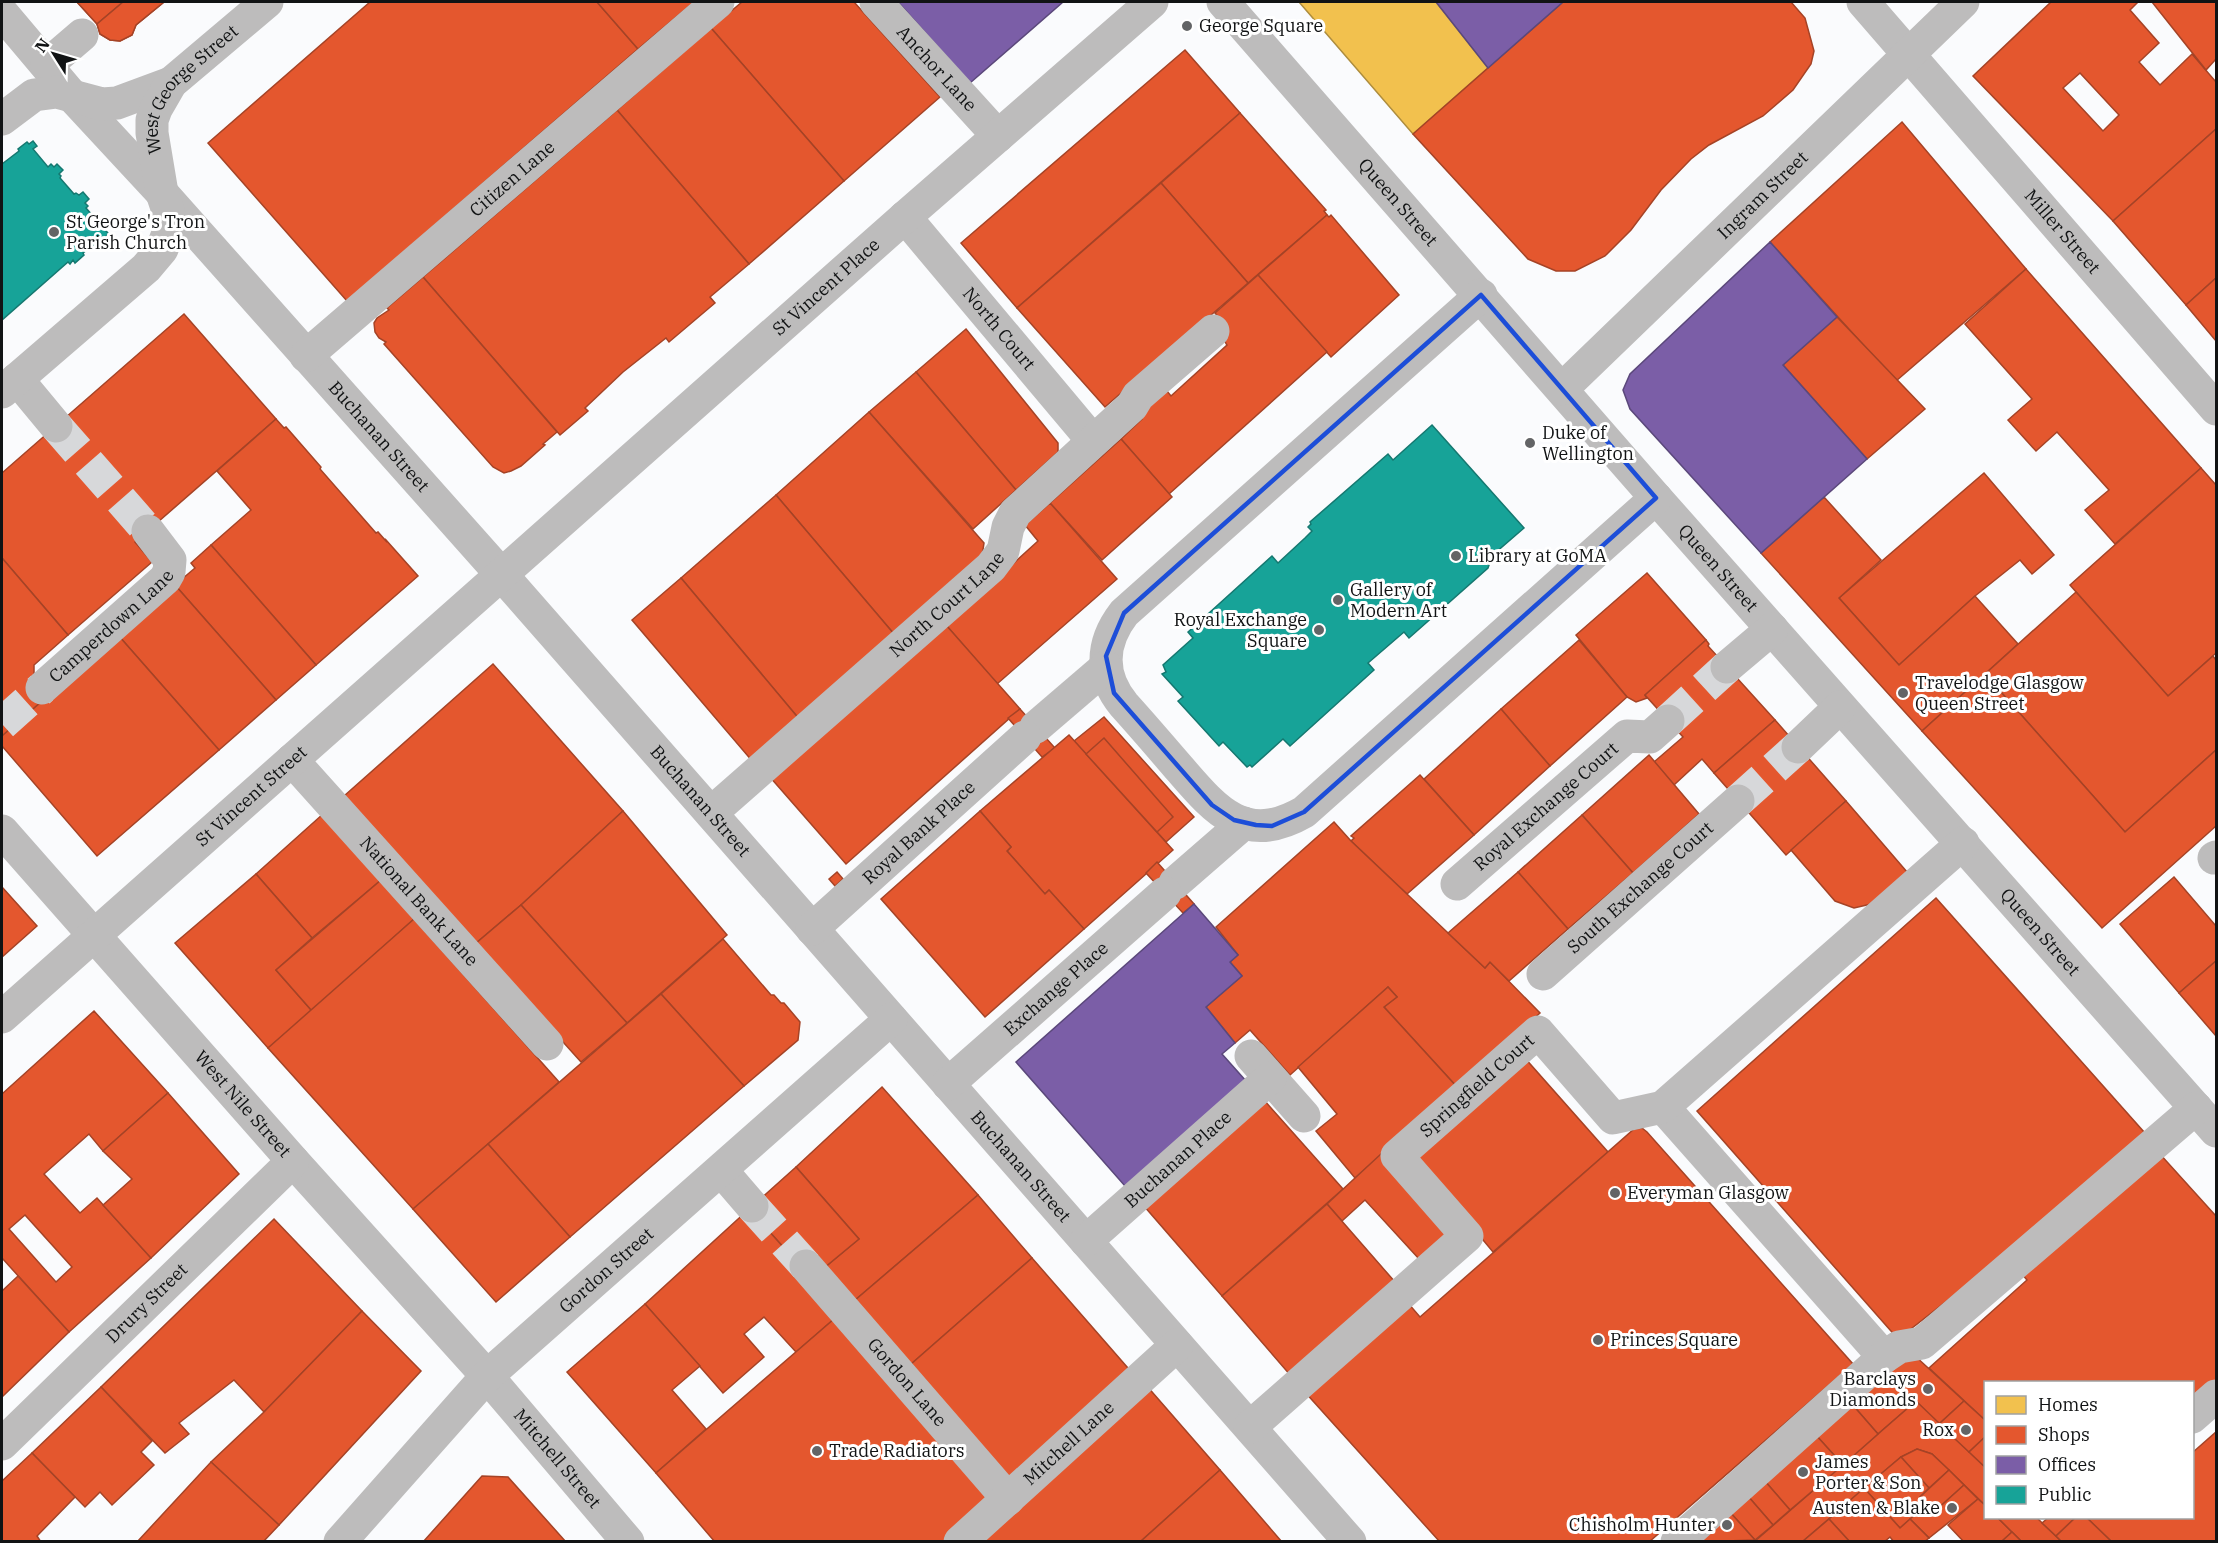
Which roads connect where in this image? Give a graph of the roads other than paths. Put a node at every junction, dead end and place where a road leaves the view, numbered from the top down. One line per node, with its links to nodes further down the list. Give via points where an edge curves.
1 (267, 2): 12 (street, West George Street)
2 (717, 2): 20 (street, Citizen Lane)
3 (876, 2): 15 (street, Anchor Lane)
4 (1152, 2): 15 (street, St Vincent Place)
5 (1223, 2): 18 (street, Queen Street)
6 (1863, 2): 10 (street, Miller Street)
7 (1963, 2): 10 (street, Ingram Street)
8 (2, 13): 11 (street, Buchanan Street)
9 (82, 35): 11 (street)
10 (1908, 54): 22 (street, Ingram Street); 23 (street, Miller Street)
11 (47, 65): 13 (street, Buchanan Street)
12 (171, 83): 13 (street, via 102,104); 16 (street, West George Street, via 152,120)
13 (72, 96): 14 (street, via 57,92 34,95); 16 (street, Buchanan Street)
14 (2, 118)
15 (998, 136): 17 (street, St Vincent Place)
16 (162, 193): 20 (street, Buchanan Street); 21 (street, West George Street, via 169,214 162,249 146,268)
17 (905, 217): 25 (street, North Court); 28 (street, St Vincent Place)
18 (1481, 295): 22 (street, Queen Street); 30 (street, via 1124,613 1111,634)
19 (1213, 331): 25 (street, North Court Lane)
20 (306, 356): 28 (street, Buchanan Street)
21 (9, 385): 24 (street)
22 (1562, 389): 26 (street, Queen Street)
23 (2217, 409)
24 (56, 426)
25 (1093, 441): 38 (street, North Court Lane, via 1015,513 1003,551 991,567)
26 (1656, 498): 29 (street, Queen Street); 39 (street, via 1304,812 1272,826)
27 (148, 531): 32 (street, Camperdown Lane, via 170,560 165,579)
28 (501, 574): 36 (street, St Vincent Street); 38 (street, Buchanan Street)
29 (1772, 629): 31 (street); 33 (street, Queen Street)
30 (1106, 667): 39 (street, via 1114,693 1203,796 1226,816); 43 (street, Royal Bank Place)
31 (1727, 667)
32 (42, 688)
33 (1840, 707): 35 (street); 41 (street, Queen Street)
34 (1668, 721): 42 (street, Royal Exchange Court, via 1650,737 1627,736)
35 (1798, 747)
36 (292, 760): 44 (street, St Vincent Street); 48 (street, National Bank Lane)
37 (1738, 801): 45 (street, South Exchange Court)
38 (711, 813): 43 (street, Buchanan Street)
39 (1244, 823): 49 (street, Exchange Place)
40 (2, 831): 44 (street, West Nile Street)
41 (1963, 843): 50 (street, Springfield Court); 52 (street, Queen Street)
42 (1457, 884)
43 (812, 929): 47 (street, Buchanan Street)
44 (94, 935): 46 (street, St Vincent Street); 53 (street, West Nile Street)
45 (1543, 974)
46 (2, 1017)
47 (891, 1019): 49 (street, Buchanan Street); 54 (street, Gordon Street)
48 (547, 1044)
49 (948, 1084): 56 (street, Buchanan Street)
50 (1663, 1107): 59 (street); 63 (street, Springfield Court, via 1613,1118 1538,1032 1397,1156 1467,1236)
51 (1304, 1116): 56 (street, Buchanan Place, via 1260,1067)
52 (2206, 1120): 59 (street, via 1922,1343 1899,1347)
53 (293, 1161): 60 (street, West Nile Street); 64 (street, Drury Street)
54 (721, 1170): 55 (street); 60 (street, Gordon Street)
55 (753, 1206)
56 (1086, 1240): 58 (street, Buchanan Street)
57 (806, 1266): 65 (street, Gordon Lane)
58 (1177, 1345): 63 (street, Buchanan Street); 65 (street, Mitchell Lane)
59 (1884, 1357): 70 (street)
60 (488, 1376): 66 (street, Gordon Street); 67 (street, Mitchell Street)
61 (2217, 1396): 62 (street)
62 (2194, 1416)
63 (1250, 1427): 69 (street, Buchanan Street)
64 (2, 1444)
65 (1008, 1498): 68 (street, Mitchell Lane)
66 (340, 1542)
67 (628, 1542)
68 (960, 1542)
69 (1350, 1542)
70 (1677, 1542)

